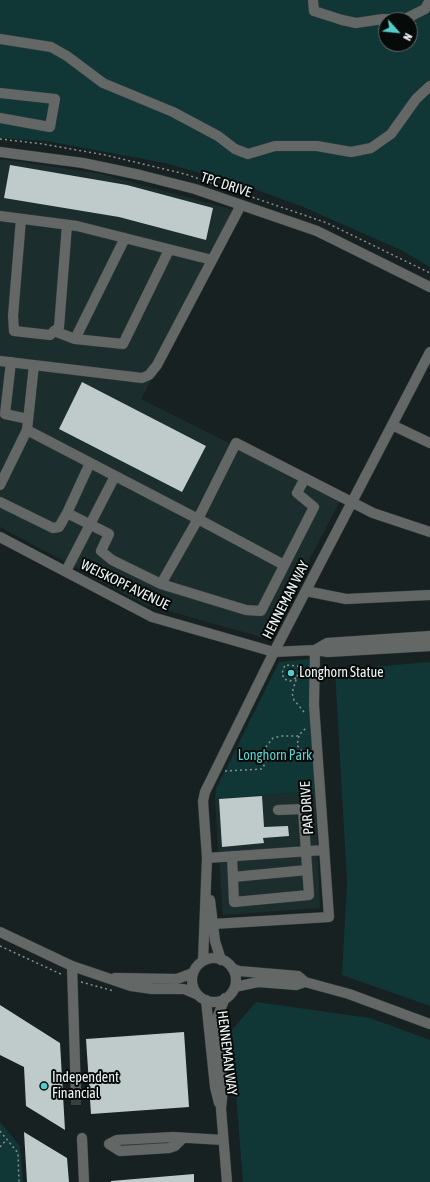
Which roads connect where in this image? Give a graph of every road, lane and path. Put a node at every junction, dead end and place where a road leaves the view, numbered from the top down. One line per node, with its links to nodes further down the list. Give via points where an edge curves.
1 (313, 0): 2 (street, via 314,11 356,23 383,19 403,20 425,9)
2 (430, 0)
3 (0, 39): 4 (street, via 51,46 103,83 173,112 248,154 275,146 317,146 352,152 371,148 391,134 416,99)
4 (430, 86)
5 (0, 93): 6 (street, via 55,99 50,127)
6 (0, 118)
7 (0, 152): 8 (street, TPC DRIVE, via 83,163 140,175 195,189)
8 (241, 205): 14 (street); 15 (street, TPC DRIVE, via 317,231)
9 (0, 216): 10 (street)
10 (21, 219): 11 (street); 16 (street, via 14,331 50,335)
11 (67, 225): 12 (street); 16 (street, via 59,327)
12 (125, 238): 13 (street); 17 (street)
13 (169, 250): 14 (street); 17 (street, via 123,344)
14 (212, 260): 21 (street, via 157,365 149,375 142,378)
15 (430, 287)
16 (54, 331): 17 (street)
17 (75, 340)
18 (430, 352): 23 (street, HENNEMAN WAY)
19 (0, 361): 20 (street)
20 (11, 362): 21 (street); 22 (street, via 5,414)
21 (34, 365): 22 (street)
22 (28, 419): 24 (street)
23 (392, 424): 25 (street); 31 (street, HENNEMAN WAY)
24 (27, 430): 26 (street); 29 (street)
25 (430, 444)
26 (90, 463): 27 (street); 32 (street)
27 (115, 476): 33 (street); 34 (street)
28 (305, 478): 31 (street); 33 (street, via 236,443); 37 (street, via 297,493 314,507)
29 (0, 485)
30 (0, 502): 32 (street, via 53,528 59,527)
31 (352, 502): 35 (street, via 373,513); 40 (street, HENNEMAN WAY)
32 (67, 513): 34 (street)
33 (198, 519): 37 (street); 39 (street)
34 (90, 525): 38 (street); 39 (street, via 109,534 101,551 112,560)
35 (430, 532)
36 (0, 537): 38 (street, WEISKOPF AVENUE)
37 (284, 565): 39 (street, via 261,611 246,610)
38 (66, 571): 45 (street, WEISKOPF AVENUE, via 152,617)
39 (161, 584)
40 (306, 592): 41 (street, via 346,599); 45 (street, HENNEMAN WAY)
41 (430, 594)
42 (430, 636): 44 (street, via 327,643)
43 (430, 646): 44 (street, via 328,652)
44 (315, 650): 45 (street, WEISKOPF AVENUE); 53 (street, PAR DRIVE, via 314,705)
45 (274, 652): 56 (street, HENNEMAN WAY, via 205,792)
46 (296, 678): 46 (path, via 298,666 285,665 282,673 284,680); 47 (path, via 292,693 294,700)
47 (307, 716)
48 (306, 727): 49 (path)
49 (300, 734): 50 (path, via 296,745); 51 (path, via 272,738 266,748 266,762 262,769)
50 (309, 761)
51 (225, 771)
52 (278, 810): 54 (street, via 303,809)
53 (324, 850): 54 (street); 60 (street, PAR DRIVE, via 329,917)
54 (307, 851): 55 (street); 58 (street)
55 (232, 856): 56 (street); 59 (street)
56 (207, 858): 57 (street, HENNEMAN WAY)
57 (207, 870): 60 (street, HENNEMAN WAY); 63 (street, HENNEMAN WAY)
58 (308, 870): 59 (street); 59 (street, via 309,896 234,902)
59 (233, 877)
60 (213, 924): 62 (street, HENNEMAN WAY)
61 (0, 932): 64 (street)
62 (221, 960): 63 (street); 65 (street)
63 (203, 961): 66 (street)
64 (72, 966): 67 (street); 73 (street)
65 (232, 968): 68 (street, via 238,971 298,976); 69 (street, via 235,974)
66 (193, 973): 67 (street, via 177,979); 70 (street, via 193,985)
67 (113, 978): 70 (street, via 131,986 184,989)
68 (305, 982): 69 (street, via 296,985 258,982); 72 (street, via 349,994)
69 (235, 987): 71 (street)
70 (202, 998): 71 (street, via 219,1001); 74 (street, HENNEMAN WAY, via 214,1087)
71 (225, 998): 74 (street, HENNEMAN WAY, via 217,1018 223,1087)
72 (430, 1024)
73 (76, 1095)
74 (221, 1109): 79 (street, HENNEMAN WAY)
75 (0, 1131): 78 (path)
76 (82, 1138): 82 (street)
77 (183, 1138): 77 (street, via 173,1136 117,1140 110,1144 120,1151 169,1148); 79 (street)
78 (7, 1139): 80 (path); 81 (path, via 19,1155)
79 (223, 1140): 83 (street, HENNEMAN WAY)
80 (0, 1147)
81 (19, 1182)
82 (84, 1182)
83 (226, 1182)

